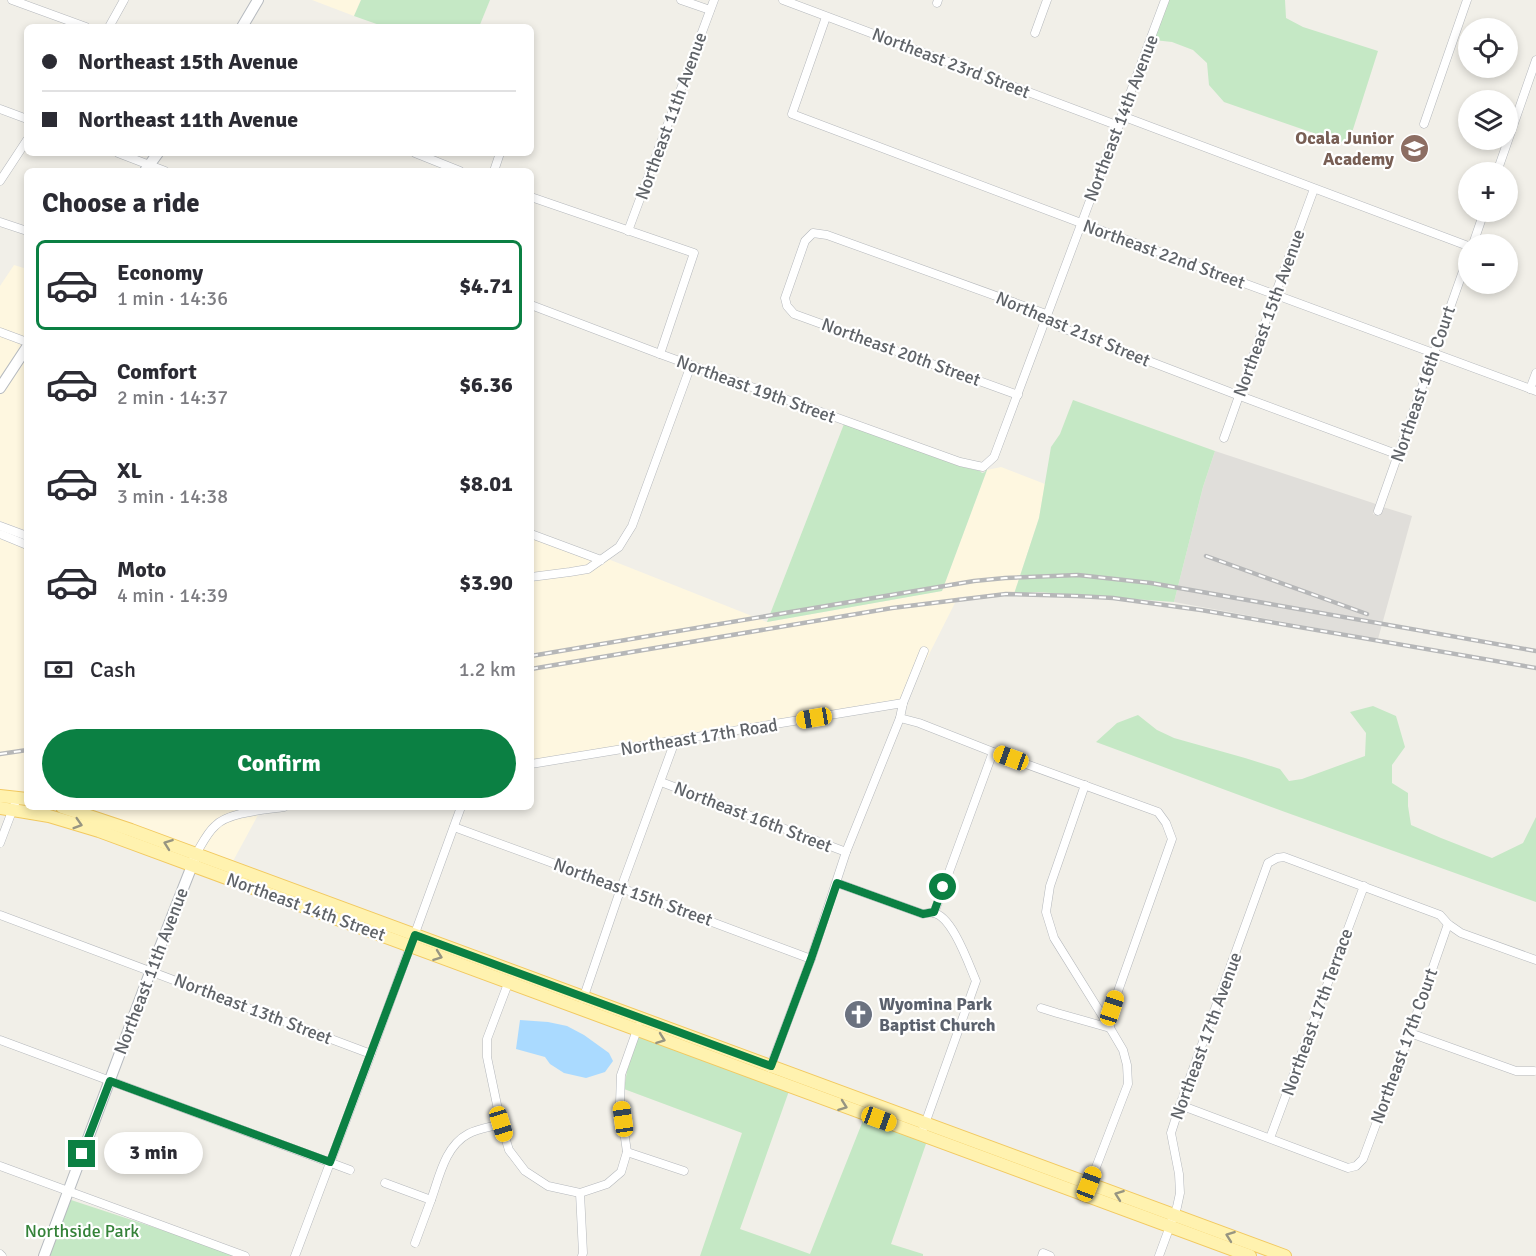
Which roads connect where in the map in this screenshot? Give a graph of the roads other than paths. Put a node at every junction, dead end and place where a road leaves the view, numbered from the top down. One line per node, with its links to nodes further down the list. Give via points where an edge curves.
1 (12, 0): 12 (street)
2 (124, 0): 13 (street)
3 (258, 0): 14 (street)
4 (681, 0): 10 (street)
5 (714, 0): 10 (street, Northeast 11th Avenue)
6 (783, 0): 11 (street, Northeast 23rd Street)
7 (1047, 0): 15 (street)
8 (1165, 0): 18 (street, Northeast 14th Avenue)
9 (1467, 0): 20 (street)
10 (710, 10): 34 (street, Northeast 11th Avenue)
11 (826, 17): 21 (street, Northeast 23rd Street); 32 (street, Northeast 22nd Street, via 792,114)
12 (78, 24)
13 (111, 24)
14 (244, 24)
15 (1035, 33)
16 (1536, 60): 25 (street)
17 (0, 110): 19 (street)
18 (1122, 116): 21 (street, Northeast 14th Avenue); 29 (street)
19 (24, 118)
20 (1424, 124)
21 (1119, 126): 32 (street, Northeast 14th Avenue)
22 (24, 145): 28 (street)
23 (124, 156): 26 (street)
24 (422, 156): 27 (street)
25 (1500, 162)
26 (147, 168)
27 (452, 168)
28 (0, 181)
29 (1314, 189): 36 (street); 38 (street, Northeast 15th Avenue)
30 (534, 198): 34 (street)
31 (0, 222): 33 (street)
32 (1081, 223): 38 (street, Northeast 22nd Street); 40 (street, Northeast 14th Avenue)
33 (24, 230)
34 (628, 231): 45 (street, via 694,253)
35 (813, 233): 40 (street, Northeast 21st Street); 50 (street, Northeast 20th Street, via 805,241 785,298 794,314)
36 (1458, 242)
37 (1458, 285): 44 (street, Northeast 16th Court)
38 (1275, 295): 44 (street, Northeast 22nd Street); 51 (street, Northeast 15th Avenue)
39 (534, 306): 45 (street, Northeast 19th Street)
40 (1046, 314): 50 (street, Northeast 14th Avenue); 51 (street, Northeast 21st Street, via 1052,324)
41 (0, 332): 42 (street)
42 (24, 341)
43 (24, 352): 48 (street)
44 (1434, 353): 49 (street, Northeast 22nd Street); 53 (street, Northeast 16th Court)
45 (660, 354): 46 (street, Northeast 19th Street)
46 (691, 365): 54 (street, Northeast 19th Street); 61 (street, via 632,526 618,547)
47 (1536, 373): 49 (street)
48 (0, 388)
49 (1533, 390)
50 (1018, 394): 54 (street, Northeast 14th Avenue, via 994,457)
51 (1240, 396): 52 (street, Northeast 15th Avenue); 53 (street, Northeast 21st Street)
52 (1224, 438)
53 (1399, 454): 55 (street, Northeast 16th Court)
54 (983, 467)
55 (1378, 511)
56 (0, 526): 58 (street)
57 (0, 534): 60 (street)
58 (24, 535)
59 (534, 535): 61 (street)
60 (24, 544)
61 (601, 560): 62 (street, via 588,569)
62 (534, 577)
63 (924, 651): 64 (street)
64 (903, 703): 65 (street); 66 (street, Northeast 17th Road)
65 (900, 718): 67 (street); 79 (street)
66 (675, 741): 68 (street, Northeast 17th Road); 69 (street)
67 (993, 752): 70 (street); 84 (street)
68 (534, 764)
69 (661, 782): 79 (street, Northeast 16th Street); 83 (street)
70 (1085, 785): 95 (street, via 1050,886 1046,912 1054,938); 95 (street, via 1158,812 1172,839 1112,1008)
71 (0, 796): 72 (main road, Northeast 14th Street)
72 (14, 804): 78 (street)
73 (32, 810): 80 (main road, Northeast 14th Street, one-way to 80)
74 (72, 810): 80 (main road, Northeast 14th Street, one-way to 74, via 107,821)
75 (267, 810): 80 (street, via 217,823)
76 (460, 810): 77 (street)
77 (453, 827): 83 (street, Northeast 15th Street); 87 (street)
78 (0, 843)
79 (846, 852): 81 (street)
80 (194, 860): 87 (main road, Northeast 14th Street); 90 (street, Northeast 11th Avenue)
81 (837, 883): 84 (street, via 923,914); 88 (street)
82 (1364, 886): 86 (street, via 1440,915); 102 (street, Northeast 17th Avenue, via 1284,857 1268,863); 105 (street, Northeast 17th Terrace)
83 (621, 888): 88 (street, Northeast 15th Street); 92 (street)
84 (934, 912): 104 (street, via 945,919 976,981)
85 (0, 915): 90 (street, Northeast 13th Street)
86 (1448, 924): 89 (street, via 1461,933); 96 (street, Northeast 17th Court)
87 (413, 940): 91 (main road, Northeast 14th Street); 98 (street)
88 (811, 959): 100 (street)
89 (1536, 960)
90 (151, 970): 98 (street, Northeast 13th Street); 101 (street, Northeast 11th Avenue)
91 (511, 977): 92 (main road, Northeast 14th Street); 103 (street, via 487,1039)
92 (581, 1003): 94 (main road, Northeast 14th Street)
93 (1041, 1008): 95 (street)
94 (639, 1024): 100 (main road, Northeast 14th Street); 106 (street, via 621,1075 620,1103)
95 (1110, 1028): 112 (street, via 1124,1050 1128,1084)
96 (1410, 1033): 99 (street, via 1516,1071); 105 (street, Northeast 17th Court, via 1363,1159 1356,1166 1348,1168)
97 (0, 1040): 101 (street)
98 (371, 1054): 107 (street)
99 (1534, 1071)
100 (769, 1072): 104 (main road, Northeast 14th Street)
101 (110, 1081): 107 (street); 113 (street, Northeast 11th Avenue)
102 (1180, 1105): 105 (street); 116 (street, Northeast 17th Avenue, via 1171,1133 1180,1187)
103 (501, 1124): 114 (street, via 509,1150 525,1171 548,1186); 115 (street, via 468,1134 454,1145)
104 (923, 1129): 112 (main road, Northeast 14th Street)
105 (1270, 1138)
106 (627, 1152): 110 (street); 114 (street, via 621,1172 607,1184)
107 (330, 1162): 109 (street); 121 (street)
108 (0, 1166): 113 (street)
109 (350, 1170)
110 (684, 1172)
111 (385, 1183): 115 (street)
112 (1087, 1190): 116 (main road, Northeast 14th Street)
113 (68, 1191): 119 (street, Northeast 11th Avenue); 120 (street)
114 (580, 1193): 118 (street)
115 (431, 1200): 117 (street)
116 (1172, 1221): 122 (street, Northeast 17th Avenue); 123 (main road, Northeast 14th Street); 124 (main road, Northeast 14th Street, one-way to 116)
117 (415, 1243)
118 (585, 1255)
119 (44, 1256)
120 (244, 1256)
121 (295, 1256)
122 (1159, 1256)
123 (1250, 1256)
124 (1285, 1256)

